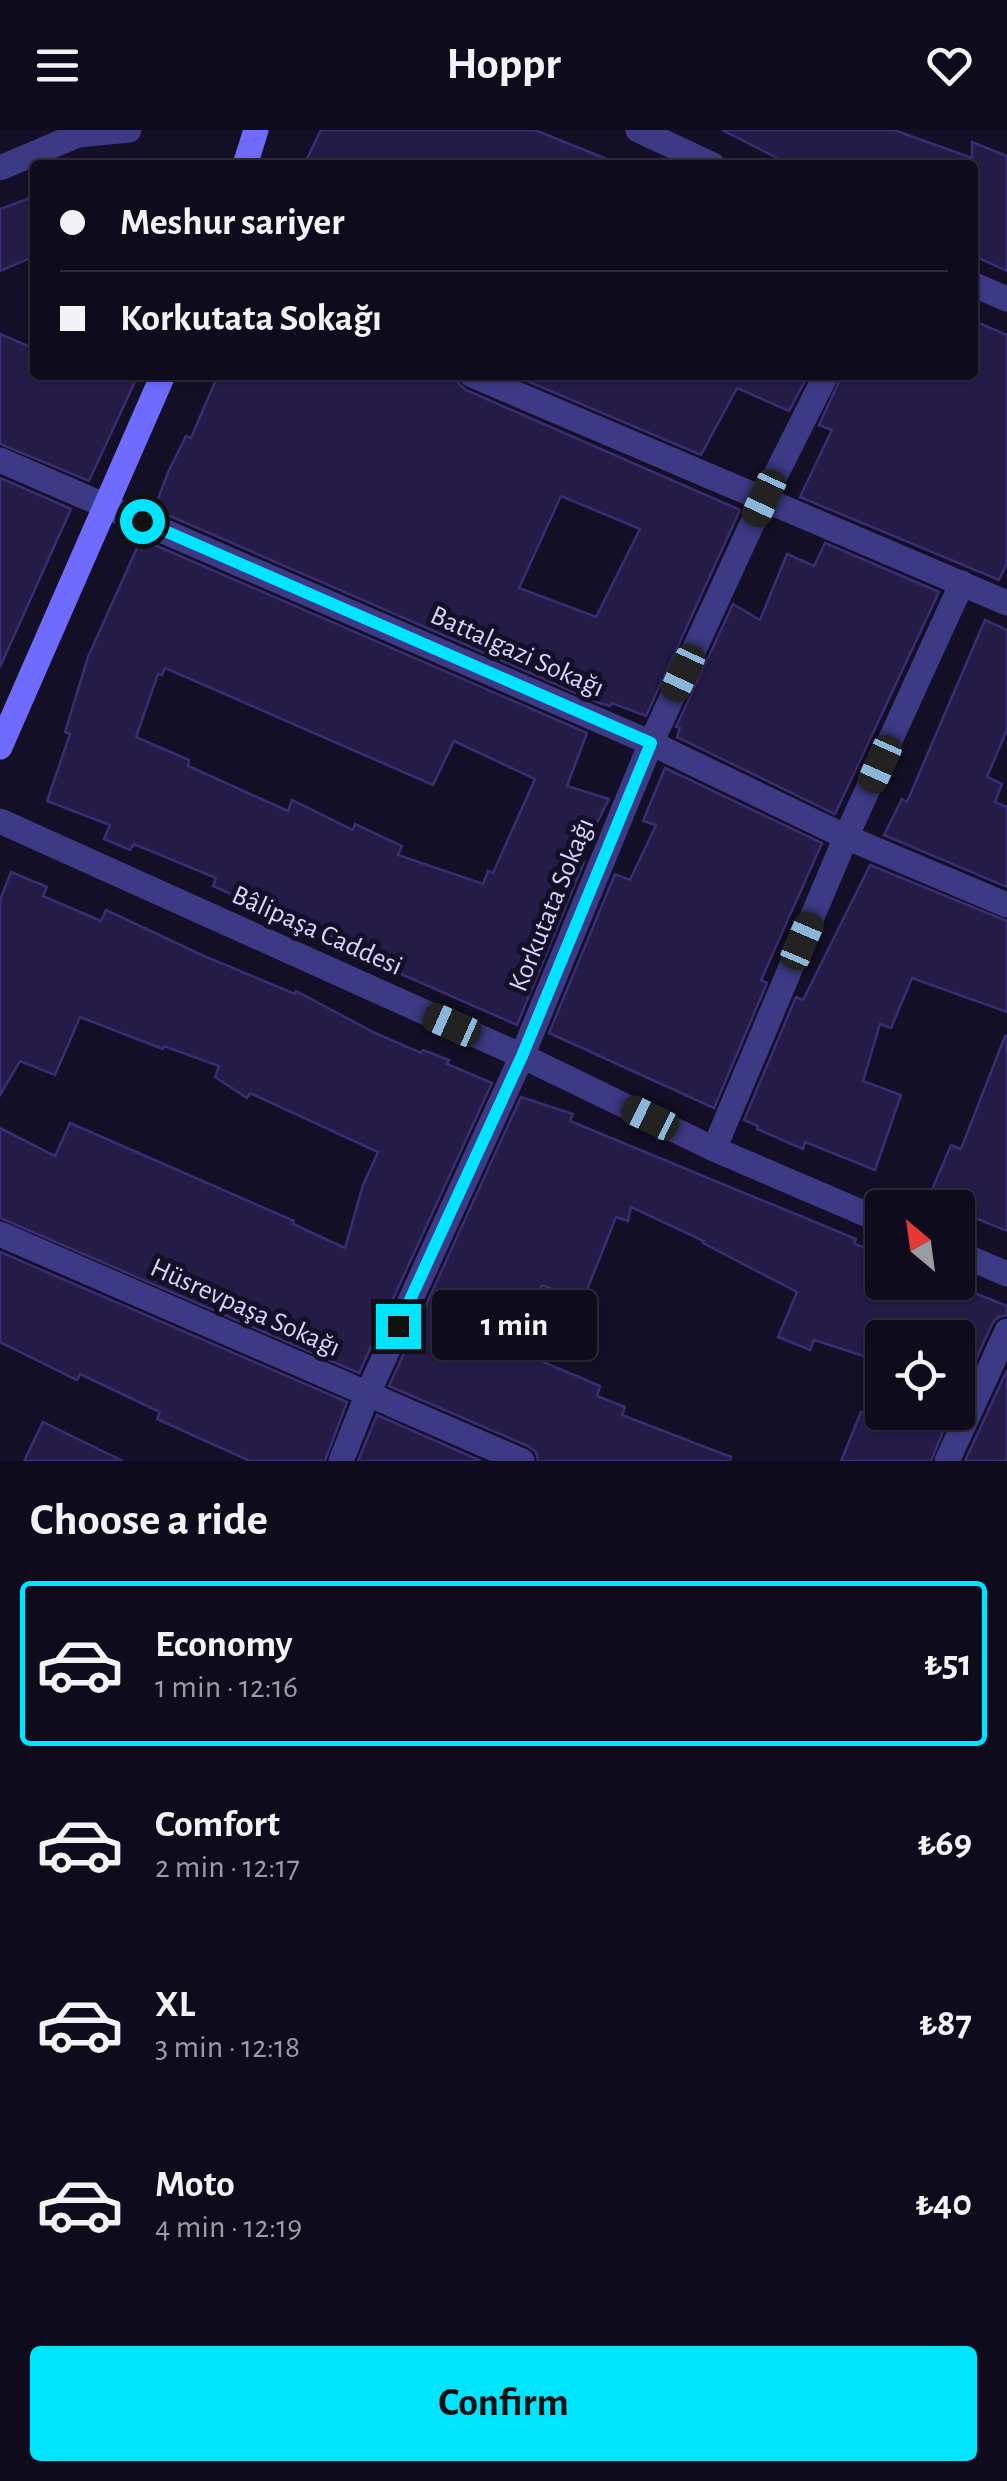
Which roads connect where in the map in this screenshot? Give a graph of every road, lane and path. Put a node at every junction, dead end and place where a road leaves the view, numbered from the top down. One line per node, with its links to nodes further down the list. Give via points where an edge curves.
1 (129, 130): 4 (street)
2 (256, 130): 5 (main road)
3 (638, 130): 6 (street)
4 (81, 132): 7 (street)
5 (246, 160)
6 (701, 160)
7 (0, 168)
8 (978, 287): 9 (street)
9 (1007, 299)
10 (161, 380): 15 (main road)
11 (484, 380): 14 (street)
12 (823, 380): 14 (street, Korkutata Sokağı)
13 (0, 460): 15 (street, Battalgazi Sokağı)
14 (764, 498): 16 (street); 18 (street, Korkutata Sokağı)
15 (106, 506): 18 (street, Battalgazi Sokağı); 19 (main road)
16 (962, 583): 17 (street); 21 (street)
17 (1007, 603)
18 (651, 743): 21 (street, Battalgazi Sokağı); 23 (street, Korkutata Sokağı)
19 (0, 747)
20 (0, 822): 23 (street, Bâlipaşa Caddesi)
21 (846, 837): 22 (street, Battalgazi Sokağı); 24 (street)
22 (1007, 906)
23 (522, 1056): 24 (street, Bâlipaşa Caddesi); 30 (street, Korkutata Sokağı)
24 (714, 1149): 25 (street, Bâlipaşa Caddesi)
25 (865, 1214)
26 (0, 1234): 30 (street, Hüsrevpaşa Sokağı)
27 (975, 1260): 28 (street)
28 (1007, 1274)
29 (1007, 1331): 33 (street)
30 (368, 1394): 31 (street, Korkutata Sokağı); 32 (street, Hüsrevpaşa Sokağı)
31 (341, 1461)
32 (522, 1461)
33 (948, 1461)

